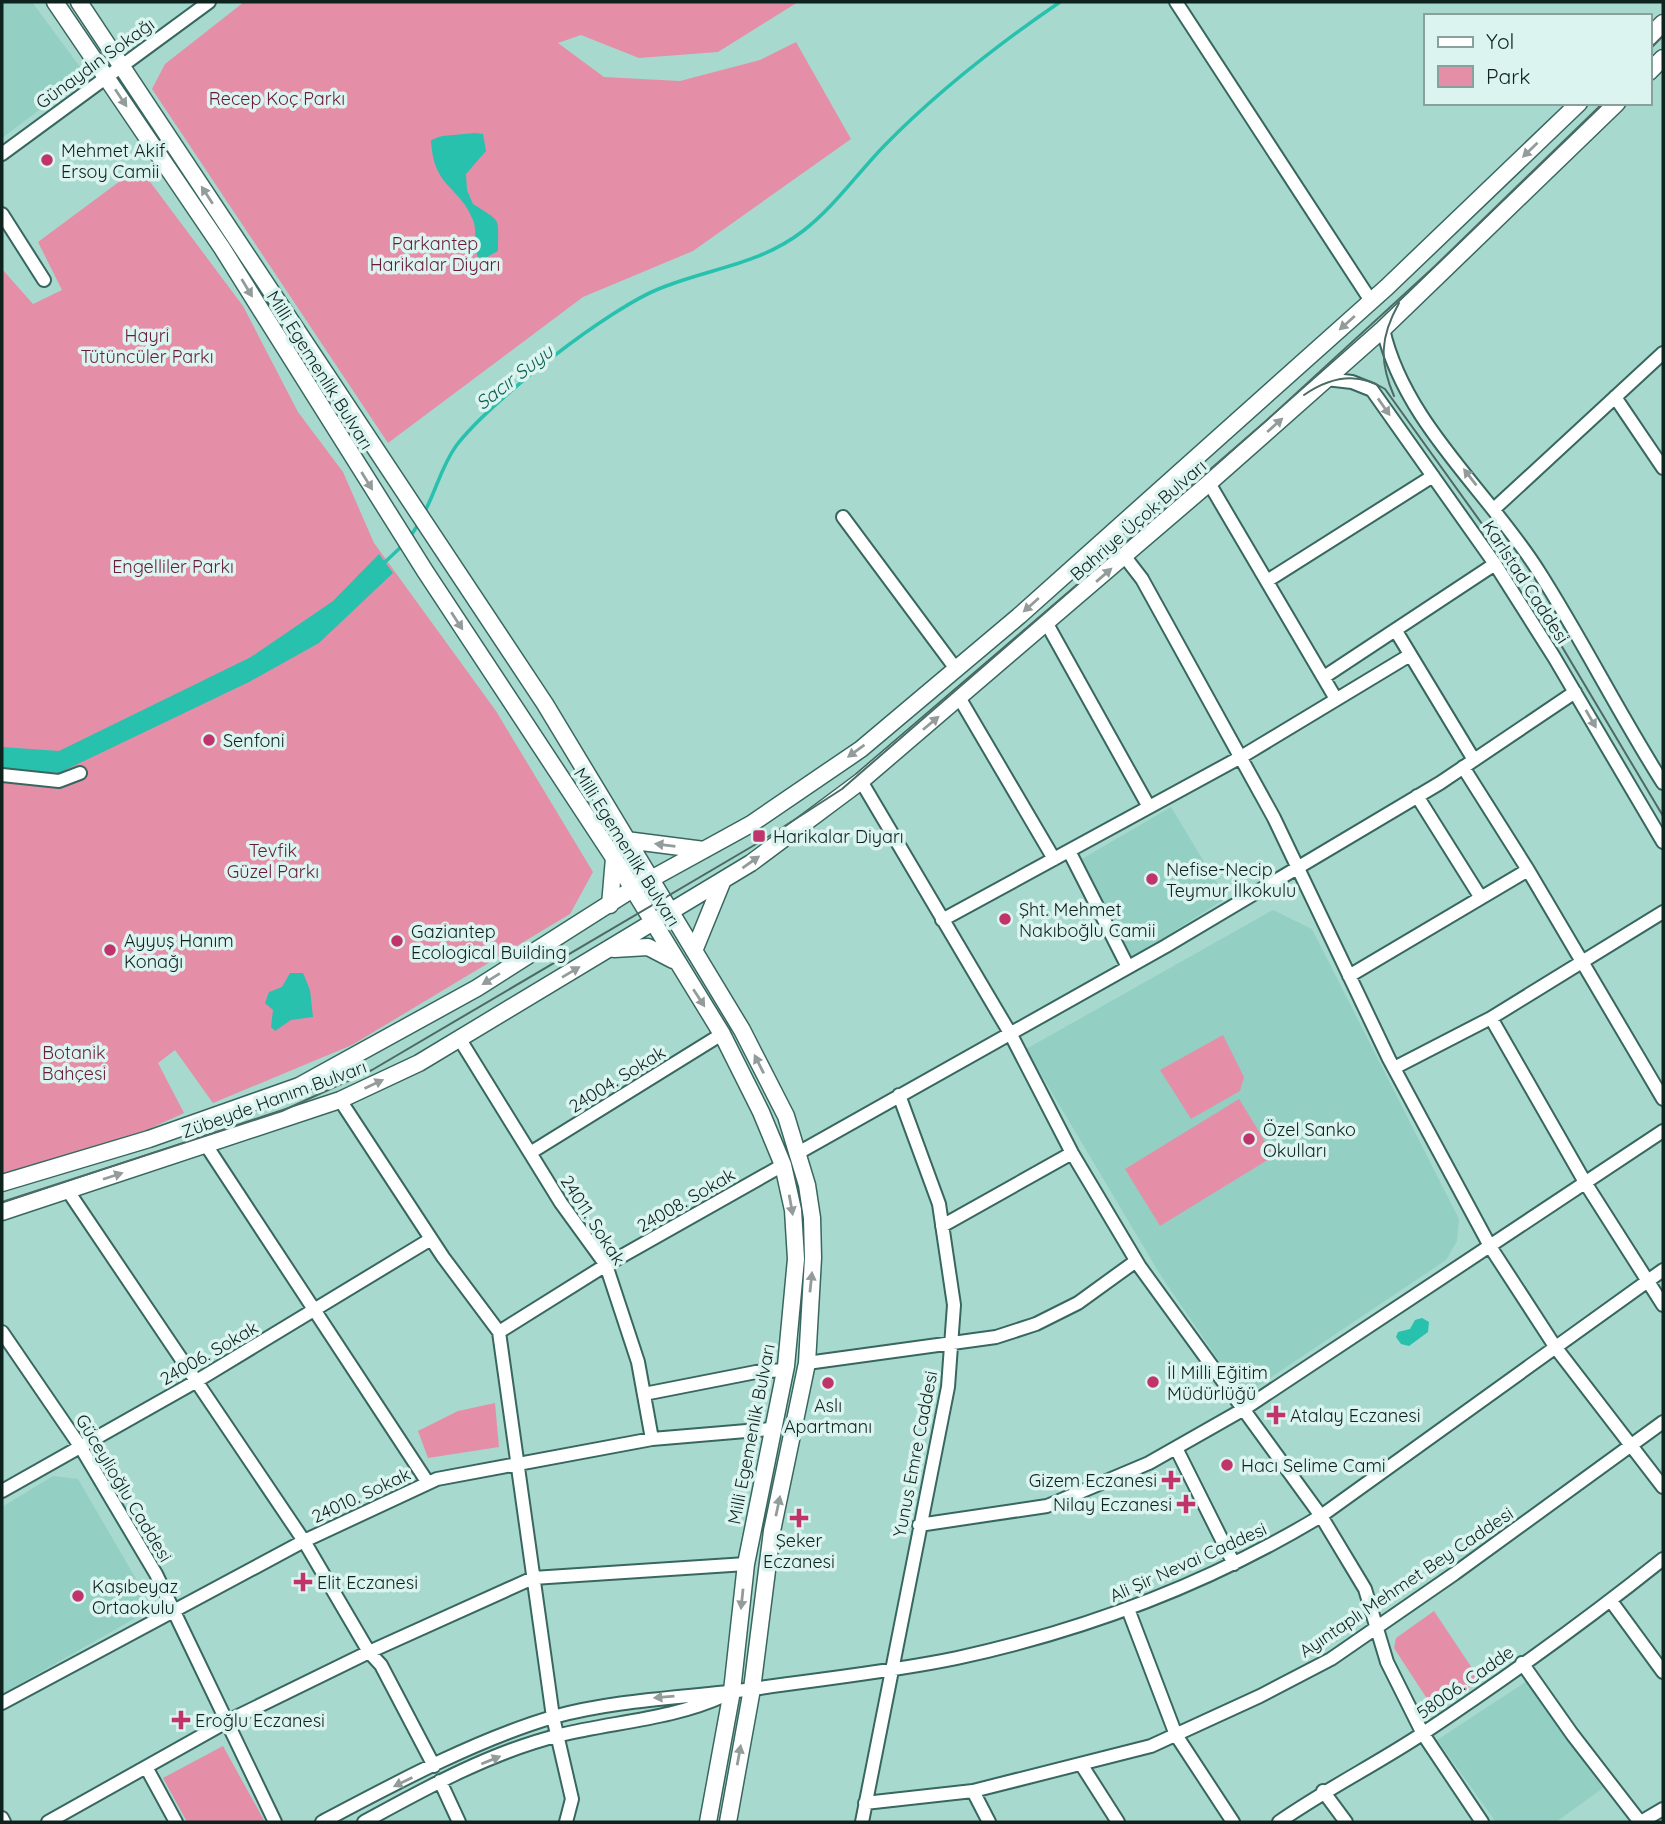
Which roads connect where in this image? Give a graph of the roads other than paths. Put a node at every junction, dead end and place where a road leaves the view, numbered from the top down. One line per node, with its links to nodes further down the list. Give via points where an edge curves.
1 (54, 2): 6 (main road, Milli Egemenlik Bulvarı)
2 (79, 2): 5 (main road, Milli Egemenlik Bulvarı)
3 (209, 2): 5 (street, Günaydın Sokağı)
4 (1176, 2): 12 (street)
5 (124, 65): 6 (street, Günaydın Sokağı); 41 (main road, Milli Egemenlik Bulvarı, one-way to 5, via 545,704)
6 (105, 75): 9 (street, Günaydın Sokağı); 45 (main road, Milli Egemenlik Bulvarı, one-way to 45, via 222,248 420,564)
7 (1577, 105): 12 (main road, Bahriye Üçok Bulvarı, one-way to 12)
8 (1615, 105): 13 (main road, Bahriye Üçok Bulvarı)
9 (2, 154)
10 (2, 214): 11 (street)
11 (44, 280)
12 (1371, 301): 28 (main road, Bahriye Üçok Bulvarı, one-way to 28)
13 (1383, 329): 15 (main road, Bahriye Üçok Bulvarı); 20 (street, Karlstad Caddesi, one-way to 13, via 1412,404)
14 (1663, 354): 16 (street)
15 (1326, 379): 18 (street, Karlstad Caddesi, one-way to 18, via 1372,390); 19 (main road, Bahriye Üçok Bulvarı, one-way to 15)
16 (1615, 397): 17 (street); 20 (street)
17 (1663, 468)
18 (1433, 477): 23 (street, Karlstad Caddesi); 24 (street)
19 (1209, 483): 22 (main road, Bahriye Üçok Bulvarı); 24 (street)
20 (1494, 509): 38 (street, Karlstad Caddesi, via 1539,571)
21 (843, 517): 28 (street)
22 (1125, 557): 25 (main road, Bahriye Üçok Bulvarı, one-way to 22); 33 (street, via 1142,579)
23 (1495, 564): 26 (street); 30 (street, Karlstad Caddesi)
24 (1267, 581): 29 (street)
25 (1047, 624): 31 (main road, Bahriye Üçok Bulvarı); 40 (street)
26 (1396, 631): 27 (street); 29 (street)
27 (1410, 655): 32 (street); 34 (street)
28 (956, 669): 43 (main road, Bahriye Üçok Bulvarı, one-way to 43, via 861,748 751,824)
29 (1324, 677): 32 (street)
30 (1575, 692): 34 (street); 42 (street, Karlstad Caddesi, one-way to 42)
31 (960, 699): 37 (main road, Bahriye Üçok Bulvarı, one-way to 31); 46 (street)
32 (1336, 699): 33 (street)
33 (1241, 757): 40 (street); 47 (street)
34 (1469, 764): 39 (street); 48 (street)
35 (80, 773): 36 (street, via 59,781)
36 (2, 775)
37 (861, 781): 50 (main road, Bahriye Üçok Bulvarı, one-way to 37); 56 (street)
38 (1663, 783)
39 (1417, 796): 47 (street); 52 (street)
40 (1149, 807): 44 (street)
41 (625, 840): 43 (main road, one-way to 41); 49 (main road, Milli Egemenlik Bulvarı)
42 (1663, 842)
43 (704, 850): 49 (main road, Bahriye Üçok Bulvarı)
44 (1069, 851): 46 (street); 62 (street)
45 (614, 858): 51 (main road, Milli Egemenlik Bulvarı); 53 (main road)
46 (1054, 859): 56 (street)
47 (1296, 866): 62 (street); 63 (street)
48 (1528, 870): 52 (street); 61 (street)
49 (650, 880): 51 (main road, Bahriye Üçok Bulvarı); 55 (main road, Milli Egemenlik Bulvarı)
50 (723, 880): 55 (main road, Bahriye Üçok Bulvarı); 59 (main road)
51 (631, 890): 53 (main road, Zübeyde Hanım Bulvarı); 57 (main road, Milli Egemenlik Bulvarı)
52 (1481, 898): 63 (street)
53 (610, 905): 78 (main road, Zübeyde Hanım Bulvarı, one-way to 78, via 477,988 299,1086 149,1139)
54 (1663, 912): 61 (street)
55 (669, 914): 57 (main road, Bahriye Üçok Bulvarı); 59 (main road, Milli Egemenlik Bulvarı)
56 (942, 920): 65 (street)
57 (652, 924): 58 (main road, Zübeyde Hanım Bulvarı); 60 (main road, Milli Egemenlik Bulvarı)
58 (608, 950): 60 (main road, via 648,947); 67 (main road, Zübeyde Hanım Bulvarı, one-way to 58)
59 (694, 951): 75 (main road, Milli Egemenlik Bulvarı, one-way to 59, via 786,1116 742,1030)
60 (676, 962): 66 (main road, Milli Egemenlik Bulvarı, one-way to 66)
61 (1582, 962): 64 (street); 70 (street)
62 (1128, 967): 65 (street)
63 (1349, 976): 68 (street)
64 (1491, 1018): 68 (street); 79 (street)
65 (1010, 1033): 69 (street); 76 (street)
66 (722, 1034): 74 (street, 24004. Sokak); 77 (main road, Milli Egemenlik Bulvarı)
67 (459, 1038): 71 (main road, Zübeyde Hanım Bulvarı, one-way to 67, via 419,1063); 74 (street, 24011. Sokak)
68 (1394, 1068): 84 (street)
69 (899, 1095): 75 (street); 82 (street, Yunus Emre Caddesi, via 939,1204)
70 (1663, 1099)
71 (340, 1100): 73 (main road, Zübeyde Hanım Bulvarı); 83 (street)
72 (1663, 1131): 79 (street)
73 (206, 1146): 80 (main road, Zübeyde Hanım Bulvarı, one-way to 73); 90 (street)
74 (530, 1153): 86 (street, 24011. Sokak)
75 (798, 1153): 95 (main road, Milli Egemenlik Bulvarı, one-way to 75, via 813,1258 807,1185)
76 (1072, 1153): 82 (street); 85 (street)
77 (783, 1165): 86 (street, 24008. Sokak); 96 (main road, Milli Egemenlik Bulvarı, one-way to 96, via 793,1210 796,1259)
78 (2, 1183)
79 (1586, 1184): 84 (street); 88 (street)
80 (68, 1191): 81 (main road, Zübeyde Hanım Bulvarı); 97 (street)
81 (2, 1212)
82 (942, 1226): 93 (street, Yunus Emre Caddesi, via 954,1305)
83 (431, 1239): 90 (street, 24006. Sokak); 91 (street)
84 (1491, 1248): 94 (street); 99 (street)
85 (1136, 1261): 93 (street, via 1078,1303 1035,1324 996,1337); 99 (street)
86 (606, 1265): 91 (street, 24008. Sokak); 98 (street, 24011. Sokak)
87 (1663, 1270): 88 (street, Ali Şir Nevai Caddesi)
88 (1647, 1282): 89 (street); 94 (street, Ali Şir Nevai Caddesi)
89 (1663, 1305)
90 (315, 1311): 97 (street, 24006. Sokak); 107 (street)
91 (499, 1332): 106 (street)
92 (4, 1339): 104 (street, Güceylioğlu Caddesi)
93 (951, 1343): 95 (street); 111 (street, Yunus Emre Caddesi, via 948,1387)
94 (1556, 1348): 103 (street); 110 (street, Ali Şir Nevai Caddesi)
95 (807, 1363): 125 (main road, Milli Egemenlik Bulvarı, one-way to 95, via 772,1531)
96 (785, 1370): 98 (street, via 756,1371); 101 (main road, Milli Egemenlik Bulvarı)
97 (195, 1382): 104 (street, 24006. Sokak); 112 (street)
98 (644, 1394): 102 (street, 24011. Sokak)
99 (1244, 1409): 105 (street); 110 (street)
100 (1663, 1422): 103 (street, Ayıntaplı Mehmet Bey Caddesi)
101 (771, 1429): 102 (street, 24010. Sokak); 114 (main road, Milli Egemenlik Bulvarı)
102 (652, 1439): 106 (street, 24010. Sokak)
103 (1629, 1445): 108 (street); 120 (street, Ayıntaplı Mehmet Bey Caddesi)
104 (80, 1446): 109 (street, 24006. Sokak); 119 (street, Güceylioğlu Caddesi)
105 (1176, 1448): 111 (street, via 1047,1506); 115 (street)
106 (517, 1466): 107 (street, 24010. Sokak); 116 (street)
107 (428, 1483): 112 (street, 24010. Sokak)
108 (1663, 1487)
109 (2, 1491)
110 (1321, 1516): 115 (street, Ali Şir Nevai Caddesi); 120 (street, via 1365,1589)
111 (919, 1525): 123 (street, Yunus Emre Caddesi)
112 (304, 1541): 119 (street, 24010. Sokak); 121 (street)
113 (1663, 1559): 117 (street, 58006. Cadde)
114 (746, 1564): 116 (street); 126 (main road, Milli Egemenlik Bulvarı, one-way to 126)
115 (1234, 1564): 118 (street, Ali Şir Nevai Caddesi)
116 (533, 1578): 121 (street); 128 (street)
117 (1611, 1601): 122 (street, 58006. Cadde); 124 (street)
118 (1128, 1609): 123 (street, Ali Şir Nevai Caddesi, via 1093,1623 956,1658); 132 (street)
119 (174, 1610): 127 (street, 24010. Sokak); 129 (street, Güceylioğlu Caddesi)
120 (1376, 1628): 130 (street, via 1387,1662); 132 (street, Ayıntaplı Mehmet Bey Caddesi, via 1331,1659)
121 (369, 1651): 129 (street); 134 (street, via 381,1664)
122 (1522, 1663): 130 (street, 58006. Cadde); 157 (street)
123 (892, 1668): 125 (street, Ali Şir Nevai Caddesi); 139 (street, Yunus Emre Caddesi)
124 (1663, 1672)
125 (752, 1689): 126 (street, Ali Şir Nevai Caddesi); 149 (main road, Milli Egemenlik Bulvarı, one-way to 125)
126 (733, 1691): 128 (street, Ali Şir Nevai Caddesi, one-way to 128, via 636,1700); 131 (street, via 713,1701); 148 (main road, Milli Egemenlik Bulvarı)
127 (2, 1703)
128 (553, 1717): 131 (street); 134 (street, Ali Şir Nevai Caddesi)
129 (228, 1721): 135 (street); 143 (street, Güceylioğlu Caddesi)
130 (1423, 1734): 138 (street, 58006. Cadde); 156 (street)
131 (558, 1735): 136 (street, one-way to 131); 147 (street, via 572,1799)
132 (1175, 1735): 133 (street, Ayıntaplı Mehmet Bey Caddesi); 153 (street)
133 (1081, 1764): 137 (street, Ayıntaplı Mehmet Bey Caddesi); 152 (street)
134 (434, 1766): 144 (street, Ali Şir Nevai Caddesi, one-way to 144)
135 (146, 1767): 141 (street); 142 (street)
136 (440, 1781): 145 (street); 146 (street)
137 (973, 1791): 139 (street, Ayıntaplı Mehmet Bey Caddesi); 151 (street)
138 (1323, 1791): 154 (street, 58006. Cadde); 155 (street)
139 (866, 1803): 150 (street, Yunus Emre Caddesi)
140 (1663, 1809): 157 (street)
141 (48, 1822)
142 (176, 1822)
143 (275, 1822)
144 (322, 1822)
145 (364, 1822)
146 (459, 1822)
147 (566, 1822)
148 (708, 1822)
149 (728, 1822)
150 (862, 1822)
151 (989, 1822)
152 (1118, 1822)
153 (1233, 1822)
154 (1279, 1822)
155 (1346, 1822)
156 (1482, 1822)
157 (1641, 1822)

